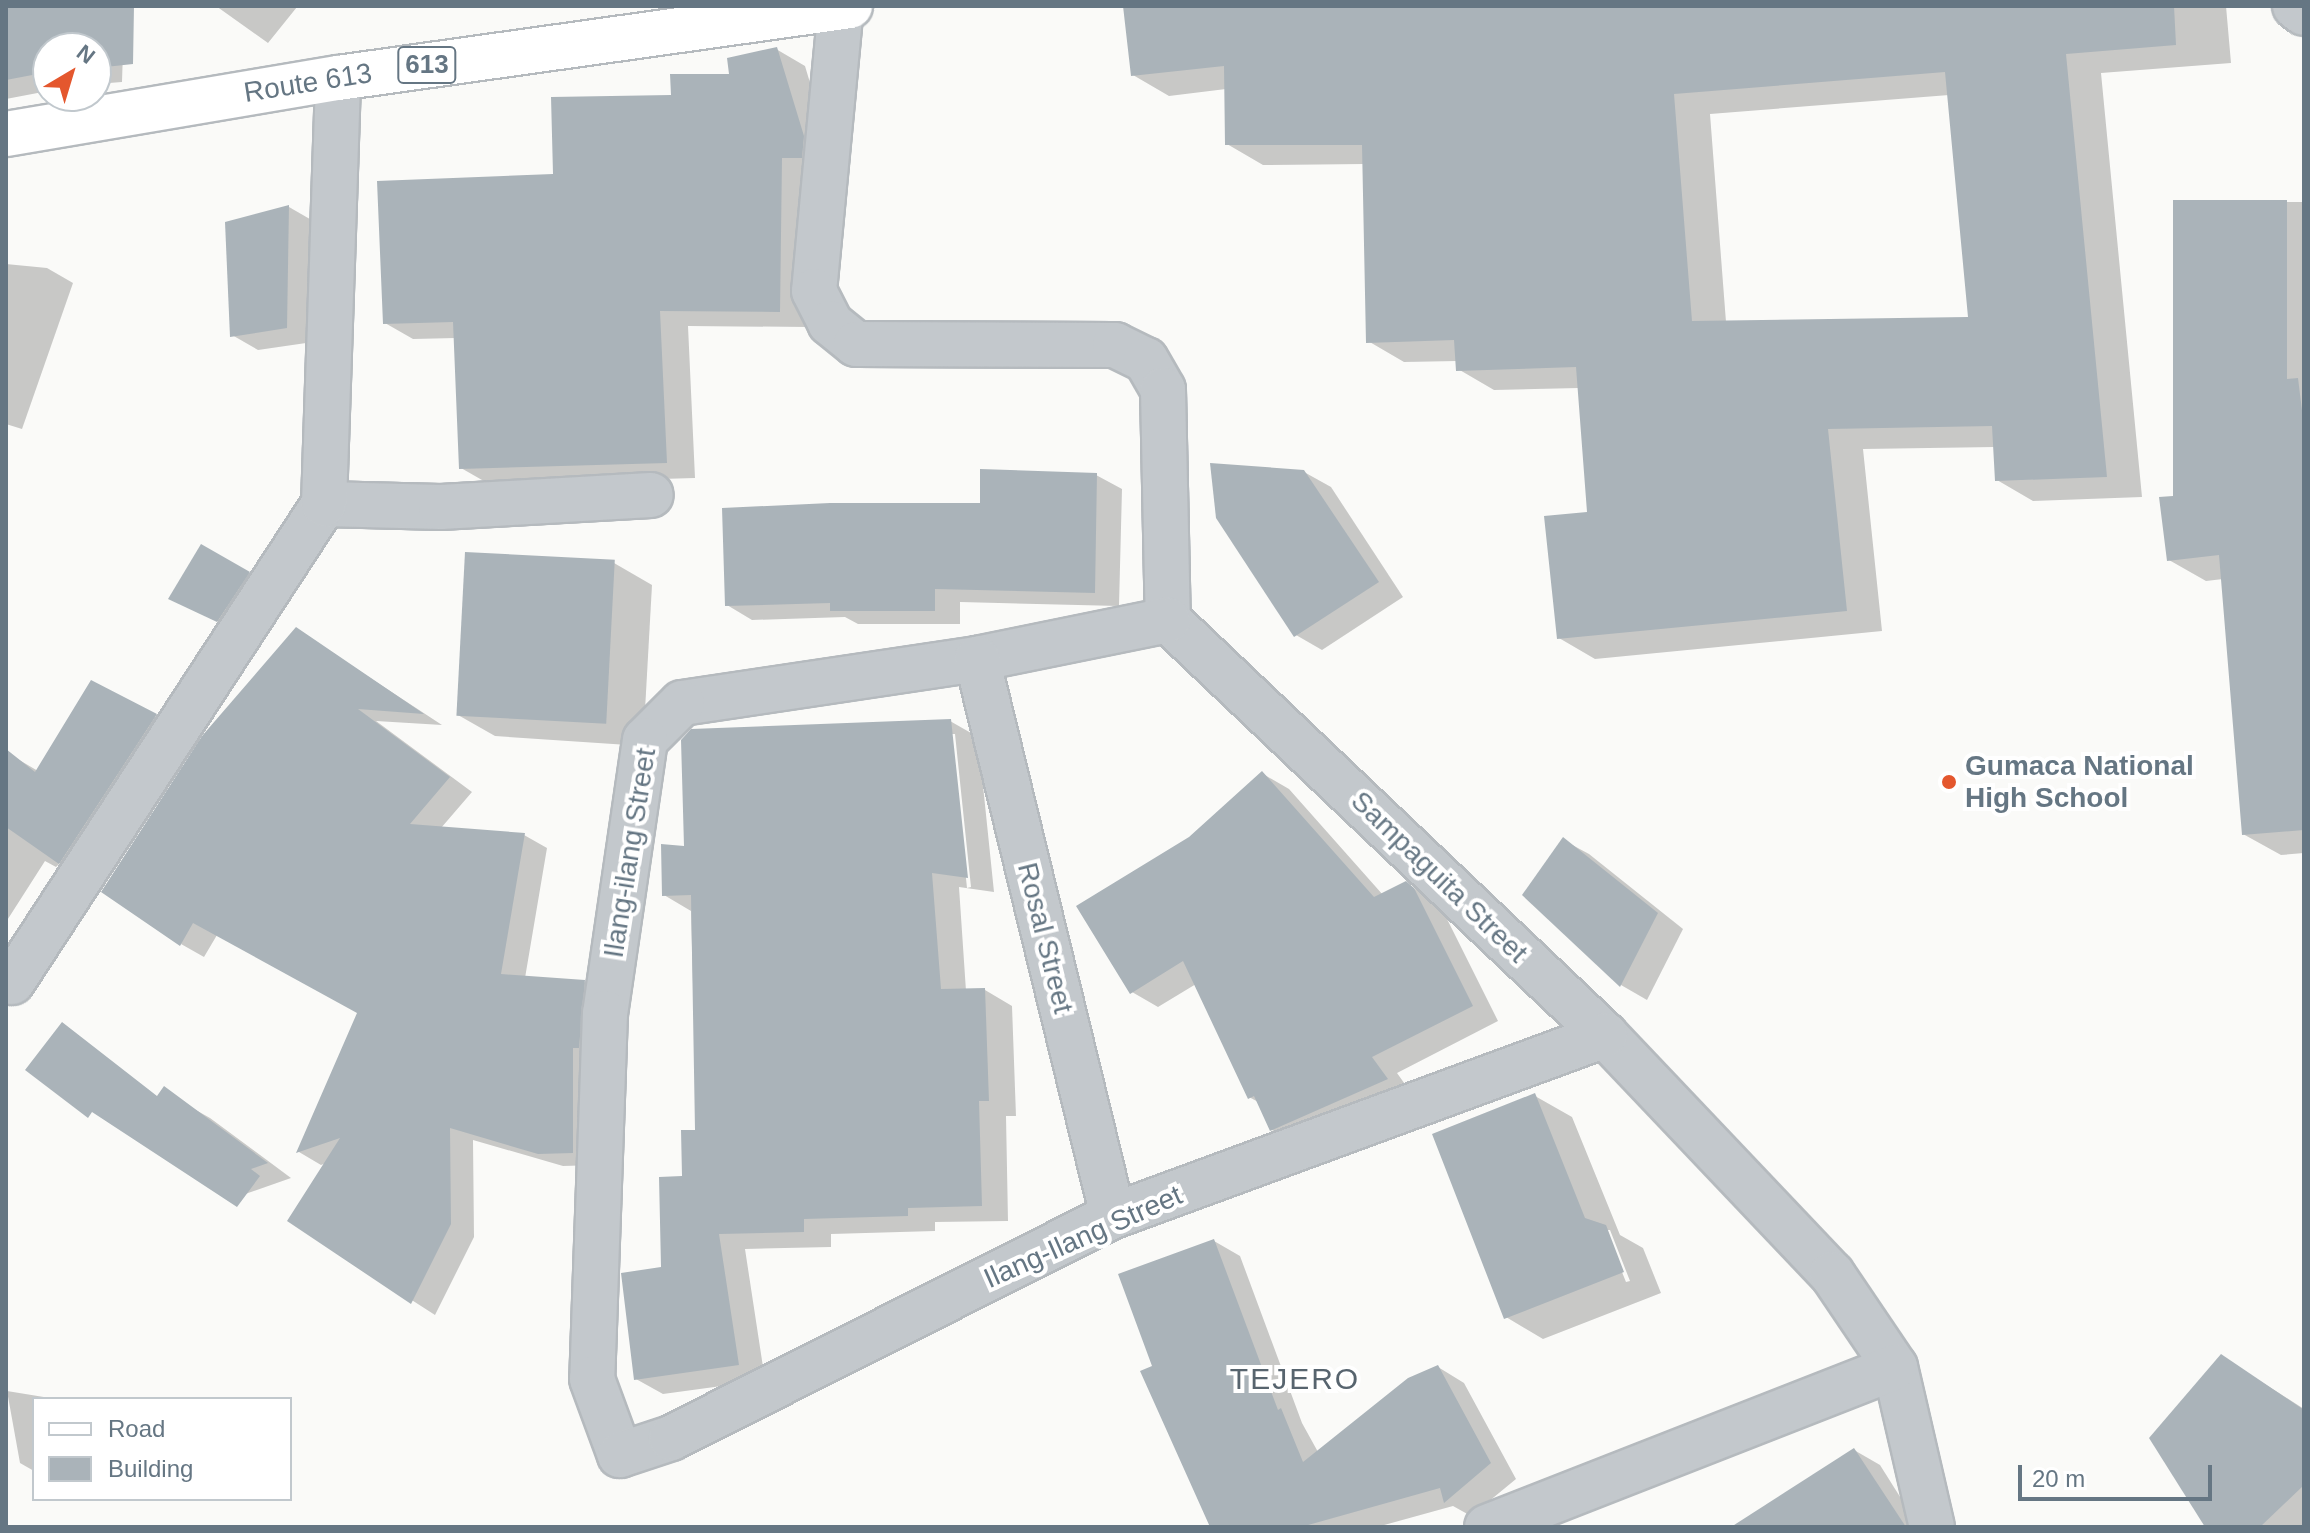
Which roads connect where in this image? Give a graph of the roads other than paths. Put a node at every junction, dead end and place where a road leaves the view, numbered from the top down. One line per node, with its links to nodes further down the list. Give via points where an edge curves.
1 (2295, 6): 3 (street)
2 (844, 7): 4 (main road, Route 613 / 613); 8 (street, via 814,291 830,323 856,344 1115,345 1146,360 1163,390)
3 (2304, 13)
4 (338, 78): 5 (main road, Route 613 / 613); 7 (street)
5 (6, 134)
6 (651, 495): 7 (street, via 441,507)
7 (324, 504): 10 (street)
8 (1168, 620): 9 (street, Ilang-ilang Street); 11 (street, Sampaguita Street)
9 (977, 659): 12 (street, Rosal Street); 14 (street, Ilang-ilang Street, via 682,703 645,740 605,1013 592,1379)
10 (12, 982)
11 (1605, 1035): 12 (street, Ilang-Ilang Street); 13 (street, Sampaguita Street, via 1832,1274)
12 (1113, 1216): 14 (street, Ilang-Ilang Street, via 671,1438)
13 (1895, 1367): 15 (street); 16 (street, Sampaguita Street)
14 (620, 1455)
15 (1487, 1527)
16 (1932, 1527)

